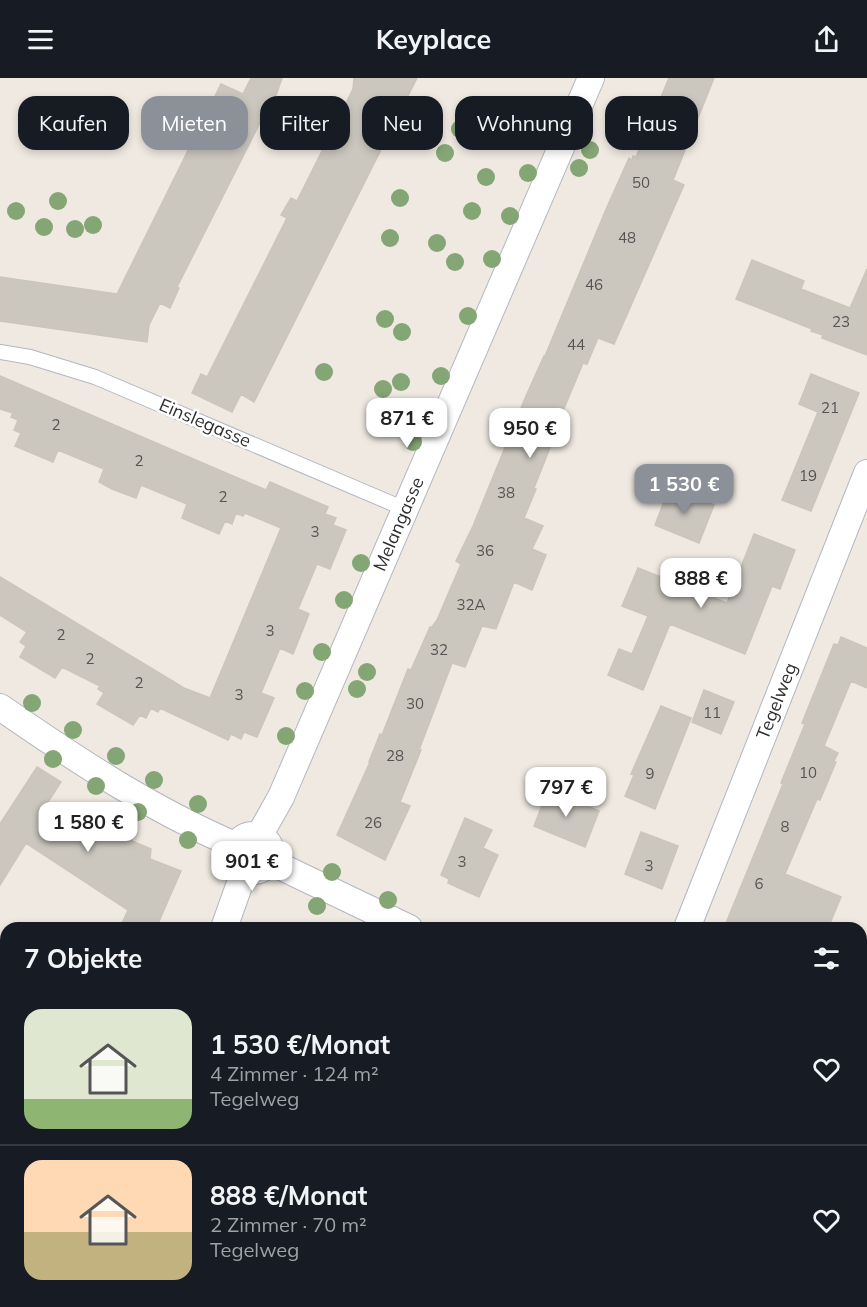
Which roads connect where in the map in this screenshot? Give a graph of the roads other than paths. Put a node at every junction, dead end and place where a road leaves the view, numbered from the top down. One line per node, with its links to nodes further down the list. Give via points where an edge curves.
1 (591, 78): 4 (street, Melangasse)
2 (0, 352): 4 (lane, Einslegasse, via 95,377)
3 (867, 473): 9 (street, Tegelweg)
4 (405, 509): 6 (street, Melangasse, via 281,797)
5 (0, 706): 6 (street, via 132,793)
6 (247, 850): 7 (street, Melangasse); 8 (street, via 250,870 261,869 269,861)
7 (226, 922)
8 (396, 922)
9 (689, 922)

